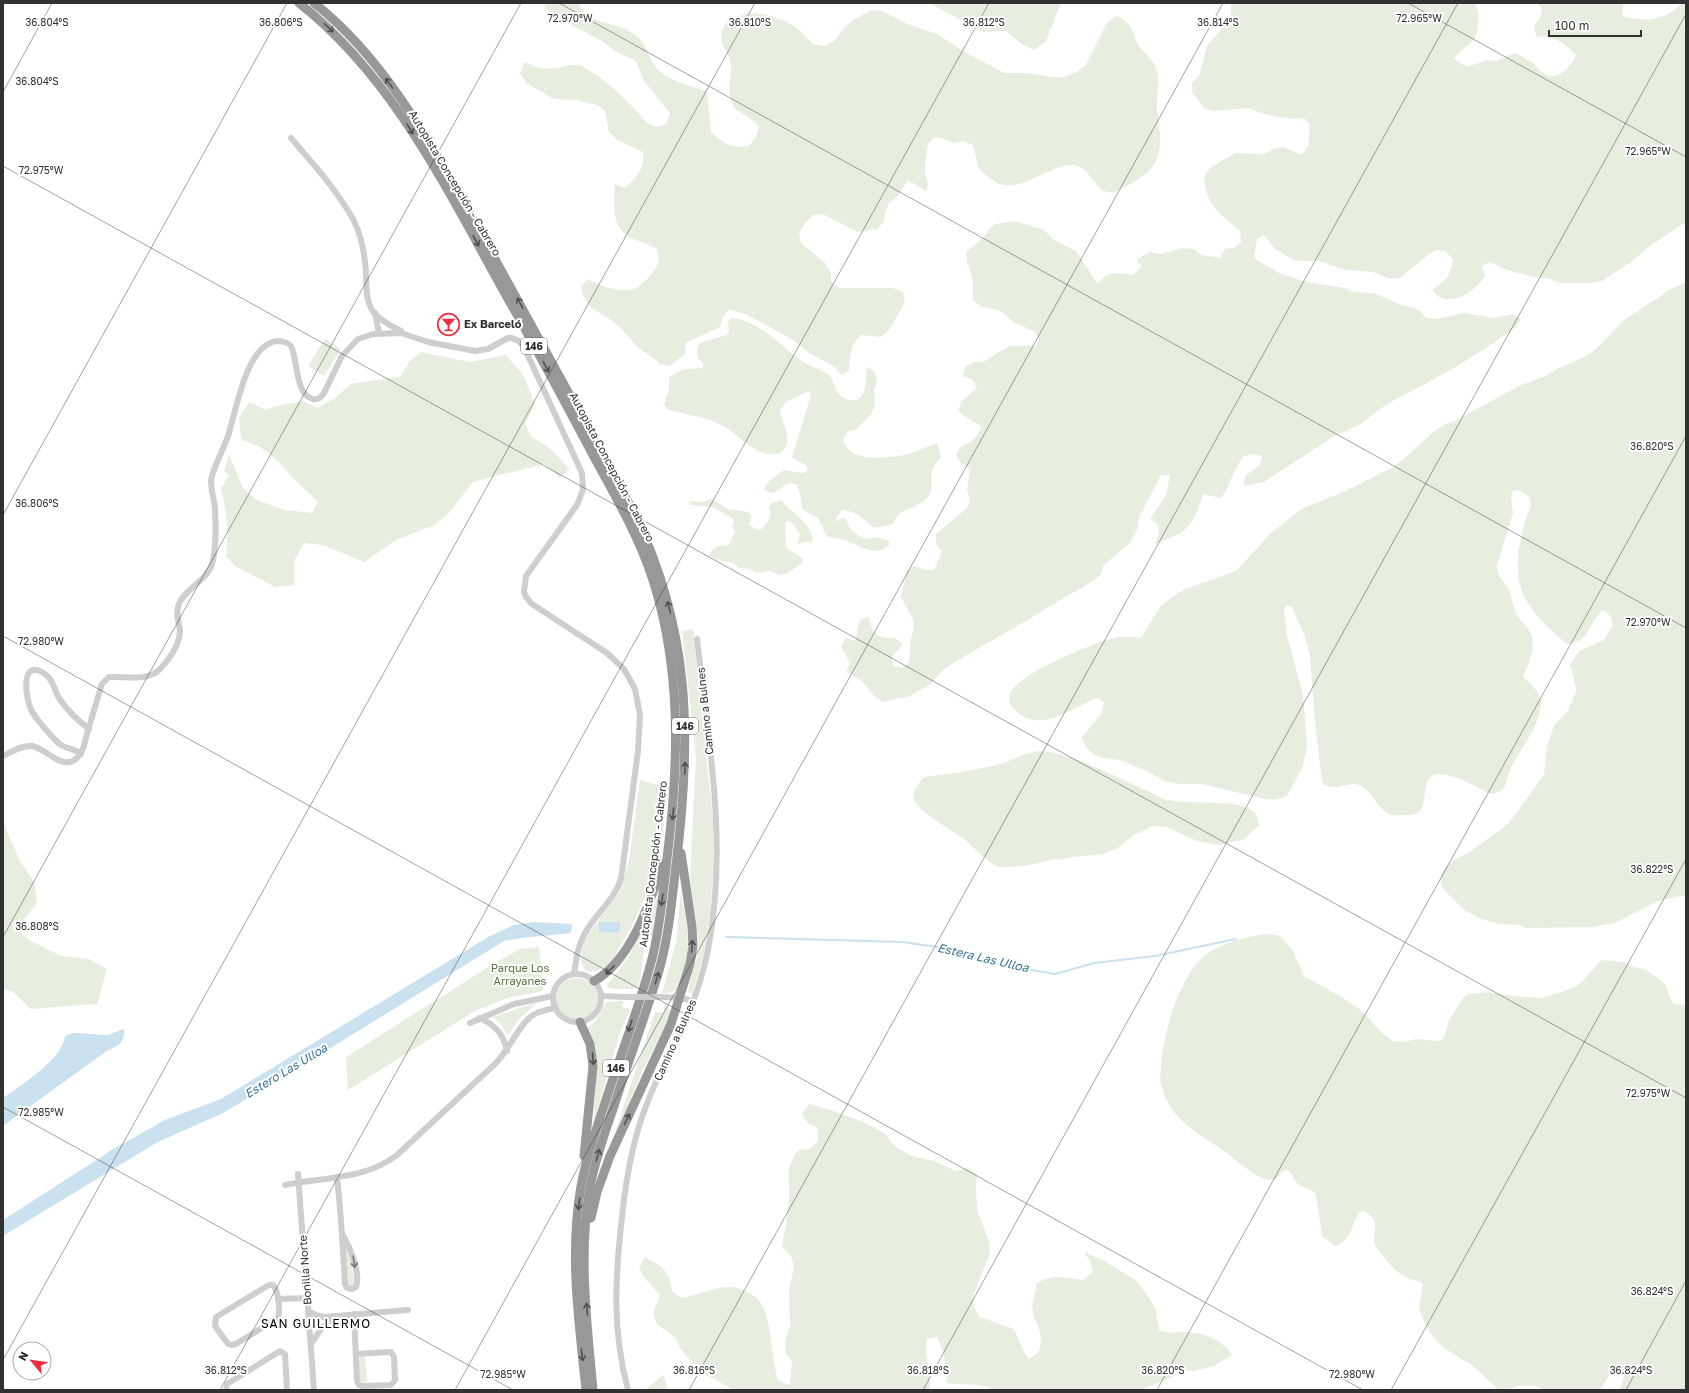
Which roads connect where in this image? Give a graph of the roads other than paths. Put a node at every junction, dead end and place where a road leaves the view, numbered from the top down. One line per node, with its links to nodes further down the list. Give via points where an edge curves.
1 (299, 3): 12 (highway, Autopista Concepción - Cabrero / 146, one-way to 12, via 330,29 361,62 405,121 445,186 524,327 635,535 657,592 668,644 674,693 676,769)
2 (314, 3): 11 (highway, Autopista Concepción - Cabrero / 146, one-way to 2, via 685,774 684,692 670,612 661,578 646,539 506,277 411,116 371,59)
3 (291, 138): 4 (street, via 334,191 356,225 366,274 367,295)
4 (375, 313): 5 (street); 6 (street)
5 (379, 333): 6 (street); 8 (street, via 362,337 347,350 321,398 317,399 308,397 301,389 293,350 288,343 279,341 268,344 251,363 211,479 215,510 213,560 206,574 178,605 180,636 176,648 154,674 140,678 109,676 105,679)
6 (406, 334): 13 (street, via 428,342 475,351 494,347 508,338 519,341 582,473 583,490 577,505 526,576 524,592 532,604 607,653 620,665 630,677 635,689 640,715 623,872 619,887 584,935 577,954)
7 (697, 639): 18 (street, Camino a Bulnes, via 713,778 718,858 711,931 705,963)
8 (89, 729): 9 (street); 9 (street, via 66,708 48,676 38,671 28,675 25,683 31,711 55,740)
9 (81, 754): 10 (street, via 67,763 34,746 27,746)
10 (3, 756)
11 (679, 838): 17 (highway, one-way to 11, via 690,964 693,936); 30 (highway, Autopista Concepción - Cabrero / 146, one-way to 11, via 585,1224 592,1176 663,956)
12 (668, 847): 14 (highway, one-way to 14, via 652,895 636,930 616,964); 28 (highway, Autopista Concepción - Cabrero / 146, one-way to 28, via 653,953)
13 (574, 974): 14 (street, via 583,975); 15 (street, via 558,983)
14 (594, 981): 16 (street)
15 (553, 996): 19 (street); 20 (street, via 514,1004)
16 (601, 996): 17 (street, bridge); 21 (street, via 596,1013)
17 (681, 998): 18 (street); 30 (highway, one-way to 17, via 592,1213 610,1156)
18 (693, 1001): 44 (street, Camino a Bulnes, via 643,1114 627,1180 617,1257 615,1306 618,1346)
19 (554, 1008): 21 (street, via 565,1020); 23 (street, via 529,1017)
20 (480, 1018): 22 (street); 23 (street, via 499,1032)
21 (580, 1022): 28 (highway, one-way to 28, via 590,1044 593,1066)
22 (470, 1023)
23 (507, 1051): 25 (street, via 392,1159 369,1170)
24 (298, 1174): 26 (street, Bonilla Norte)
25 (337, 1177): 26 (street); 29 (street)
26 (299, 1182): 27 (street); 31 (street, Bonilla Norte)
27 (285, 1185)
28 (581, 1187): 42 (highway, Autopista Concepción - Cabrero / 146, one-way to 42, via 576,1224 575,1263)
29 (343, 1235): 29 (street, one-way to 29, via 354,1257 357,1282 352,1289 345,1284)
30 (584, 1262): 43 (highway, Autopista Concepción - Cabrero / 146, one-way to 30)
31 (308, 1298): 32 (street); 34 (street, Bonilla Norte)
32 (278, 1299): 32 (street, via 276,1287 269,1285 219,1314 215,1319 216,1326 228,1344 234,1345 276,1320 279,1314)
33 (408, 1310): 35 (street)
34 (308, 1311): 36 (street, via 320,1316); 37 (street, Bonilla Norte)
35 (354, 1314): 36 (street); 38 (street)
36 (334, 1316): 37 (street)
37 (311, 1344): 41 (street, Bonilla Norte)
38 (356, 1354): 38 (street, via 359,1385 394,1383 394,1357 391,1352)
39 (226, 1390): 40 (street, via 227,1384 280,1351 285,1354)
40 (287, 1390)
41 (314, 1390)
42 (586, 1390)
43 (593, 1390)
44 (628, 1390)

